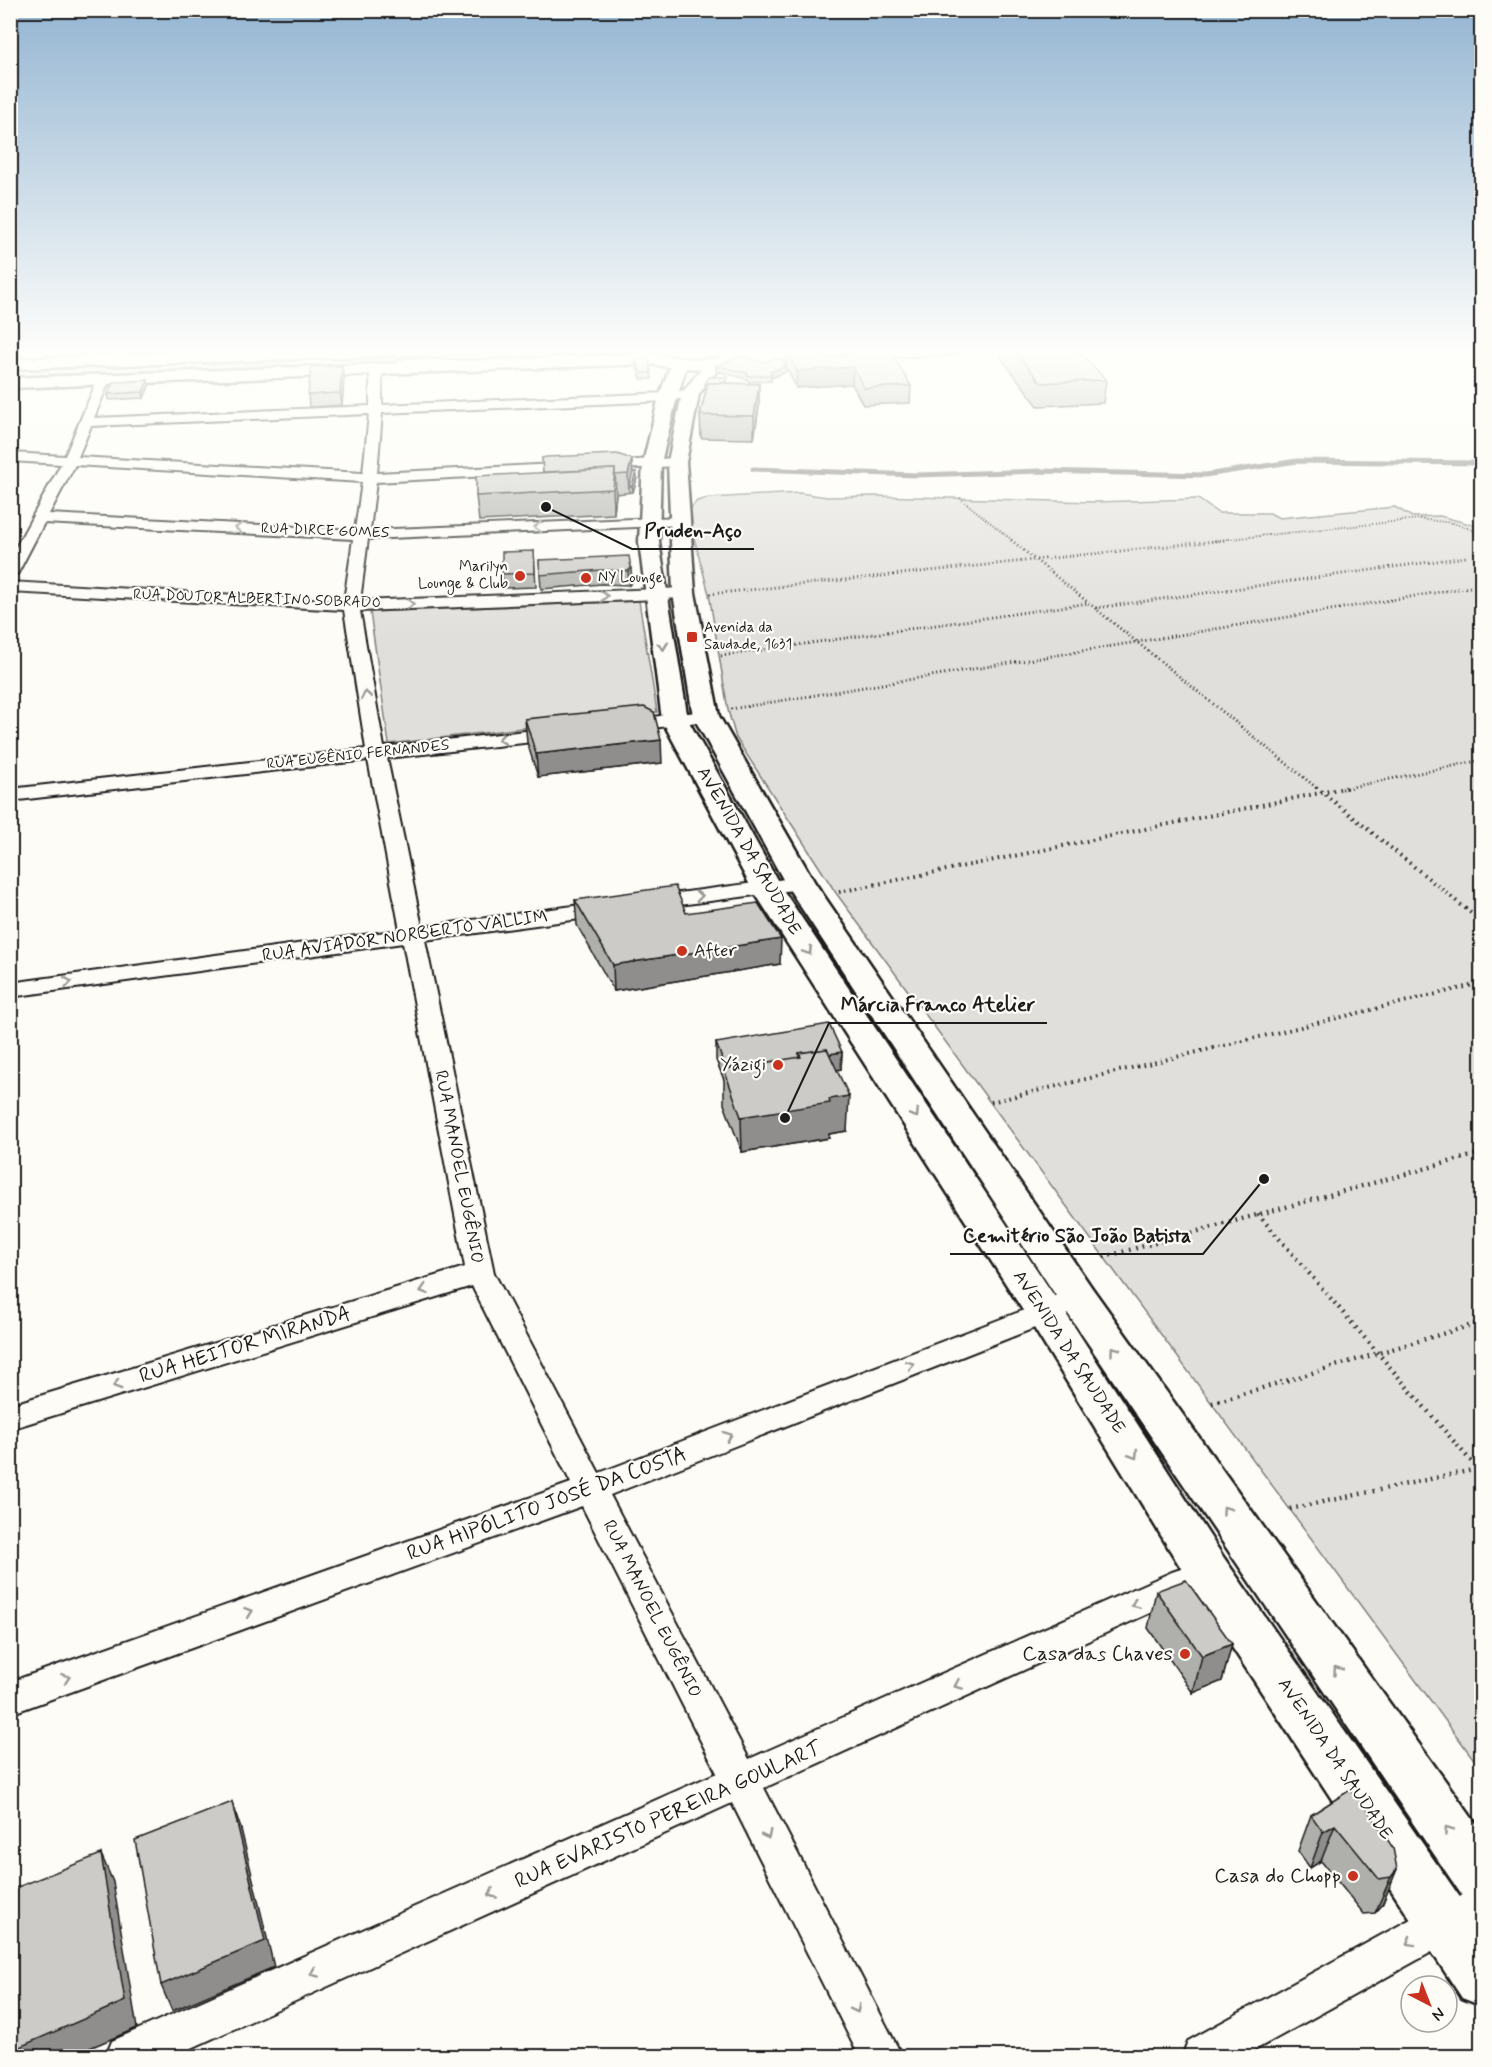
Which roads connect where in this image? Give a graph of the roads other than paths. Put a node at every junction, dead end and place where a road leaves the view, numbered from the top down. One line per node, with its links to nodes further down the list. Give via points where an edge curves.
1 (77, 445): 5 (street)
2 (373, 445): 7 (street, RUA MANOEL EUGÊNIO)
3 (667, 445): 6 (main road, AVENIDA DA SAUDADE)
4 (10, 457): 5 (street)
5 (70, 461): 7 (street); 8 (street)
6 (664, 463): 7 (street); 9 (main road, AVENIDA DA SAUDADE)
7 (370, 478): 10 (street, RUA MANOEL EUGÊNIO)
8 (41, 518): 10 (street, RUA DIRCE GOMES, one-way to 8); 11 (street)
9 (666, 521): 10 (street, RUA DIRCE GOMES, one-way to 10); 13 (main road, AVENIDA DA SAUDADE, via 650,542)
10 (361, 535): 14 (street, RUA MANOEL EUGÊNIO)
11 (10, 573)
12 (10, 587): 14 (street, RUA DOUTOR ALBERTINO SOBRADO)
13 (683, 593): 14 (street, RUA DOUTOR ALBERTINO SOBRADO, one-way to 13); 15 (main road, AVENIDA DA SAUDADE)
14 (351, 606): 18 (street, RUA MANOEL EUGÊNIO, one-way to 14)
15 (703, 715): 16 (street); 20 (main road, AVENIDA DA SAUDADE)
16 (606, 728)
17 (583, 730): 18 (street, RUA EUGÊNIO FERNANDES, one-way to 18)
18 (376, 753): 19 (street, RUA EUGÊNIO FERNANDES); 21 (street, RUA MANOEL EUGÊNIO)
19 (10, 795)
20 (783, 885): 21 (street, RUA AVIADOR NORBERTO VALLIM, one-way to 20); 24 (main road, AVENIDA DA SAUDADE); 25 (main road, AVENIDA DA SAUDADE, one-way to 25)
21 (413, 935): 22 (street, RUA AVIADOR NORBERTO VALLIM, one-way to 21); 23 (street, RUA MANOEL EUGÊNIO)
22 (10, 990)
23 (480, 1273): 26 (street, RUA HEITOR MIRANDA, one-way to 26); 27 (street, RUA MANOEL EUGÊNIO)
24 (1078, 1298): 25 (street, RUA HIPÓLITO JOSÉ DA COSTA); 31 (main road, AVENIDA DA SAUDADE, one-way to 24)
25 (1045, 1313): 27 (street, RUA HIPÓLITO JOSÉ DA COSTA, one-way to 25); 28 (main road, AVENIDA DA SAUDADE, one-way to 28)
26 (10, 1417)
27 (591, 1489): 29 (street, RUA HIPÓLITO JOSÉ DA COSTA, one-way to 27); 30 (street, RUA MANOEL EUGÊNIO)
28 (1208, 1572): 30 (street, RUA EVARISTO PEREIRA GOULART, one-way to 30); 32 (main road, AVENIDA DA SAUDADE)
29 (10, 1698)
30 (741, 1783): 34 (street, RUA EVARISTO PEREIRA GOULART, one-way to 34); 35 (street, RUA MANOEL EUGÊNIO, one-way to 35)
31 (1482, 1878)
32 (1463, 1915): 33 (main road, AVENIDA DA SAUDADE); 36 (street, one-way to 36)
33 (1482, 1978)
34 (127, 2056)
35 (881, 2056)
36 (1203, 2056)

